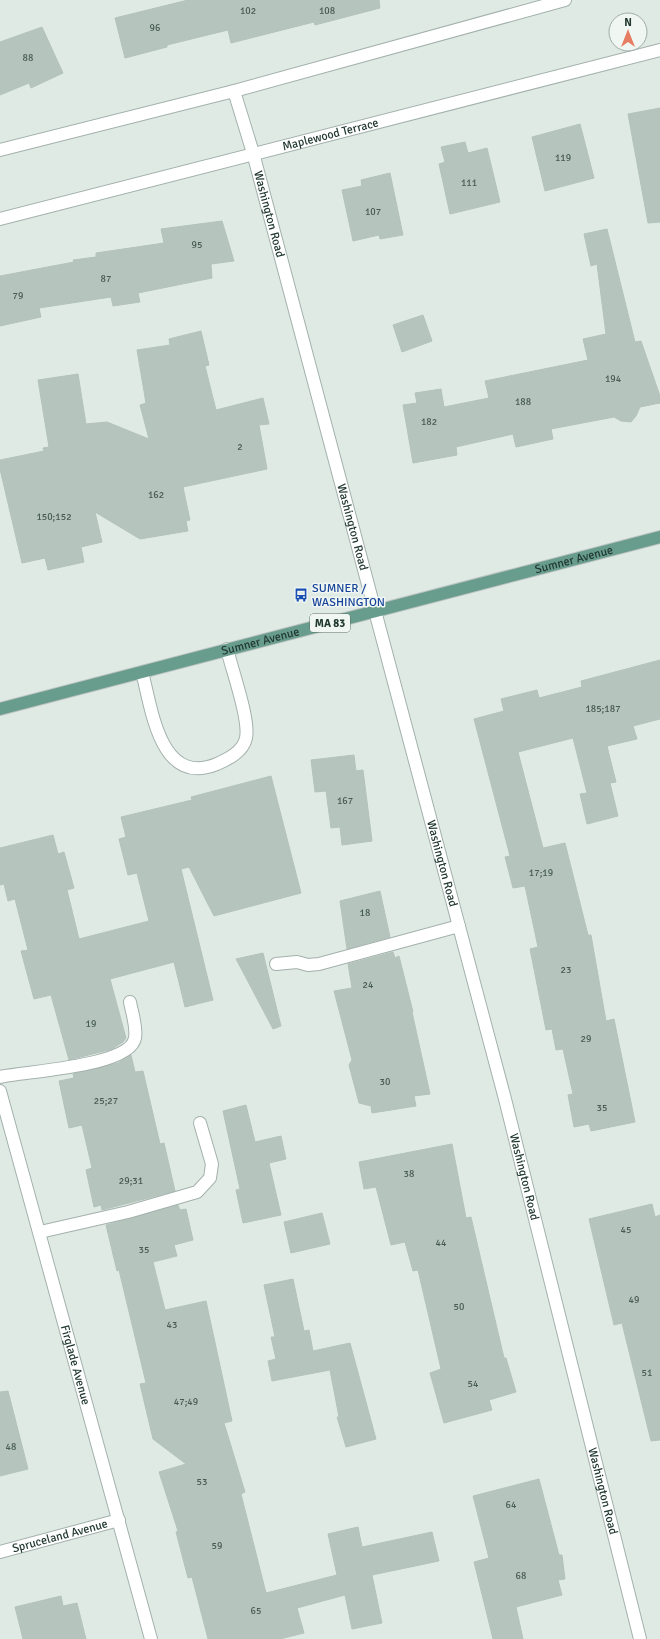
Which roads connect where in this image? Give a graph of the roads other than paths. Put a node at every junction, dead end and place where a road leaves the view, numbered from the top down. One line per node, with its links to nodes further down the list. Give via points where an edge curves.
1 (565, 0): 3 (street)
2 (660, 50): 5 (street, Maplewood Terrace)
3 (234, 91): 4 (street); 5 (street, Washington Road)
4 (0, 150)
5 (253, 153): 6 (street, Maplewood Terrace); 8 (street, Washington Road)
6 (0, 219)
7 (660, 537): 8 (main road, Sumner Avenue / MA 83)
8 (376, 611): 9 (main road, Sumner Avenue / MA 83); 12 (street, Washington Road)
9 (227, 649): 10 (main road, Sumner Avenue / MA 83); 10 (street, via 246,725 246,739 231,758 200,769 183,765 171,758 161,740)
10 (142, 672): 11 (main road, Sumner Avenue / MA 83)
11 (0, 709)
12 (459, 926): 13 (street, via 319,964); 22 (street, Washington Road, via 505,1099)
13 (276, 964)
14 (130, 1002): 15 (street, via 135,1039 129,1049 113,1057 69,1068)
15 (0, 1077)
16 (0, 1091): 18 (street, Firglade Avenue)
17 (200, 1123): 18 (street, via 212,1164 210,1178 197,1192 128,1212)
18 (40, 1232): 19 (street, Firglade Avenue)
19 (119, 1520): 20 (street, Spruceland Avenue); 21 (street, Firglade Avenue)
20 (0, 1552)
21 (150, 1639)
22 (640, 1639)

